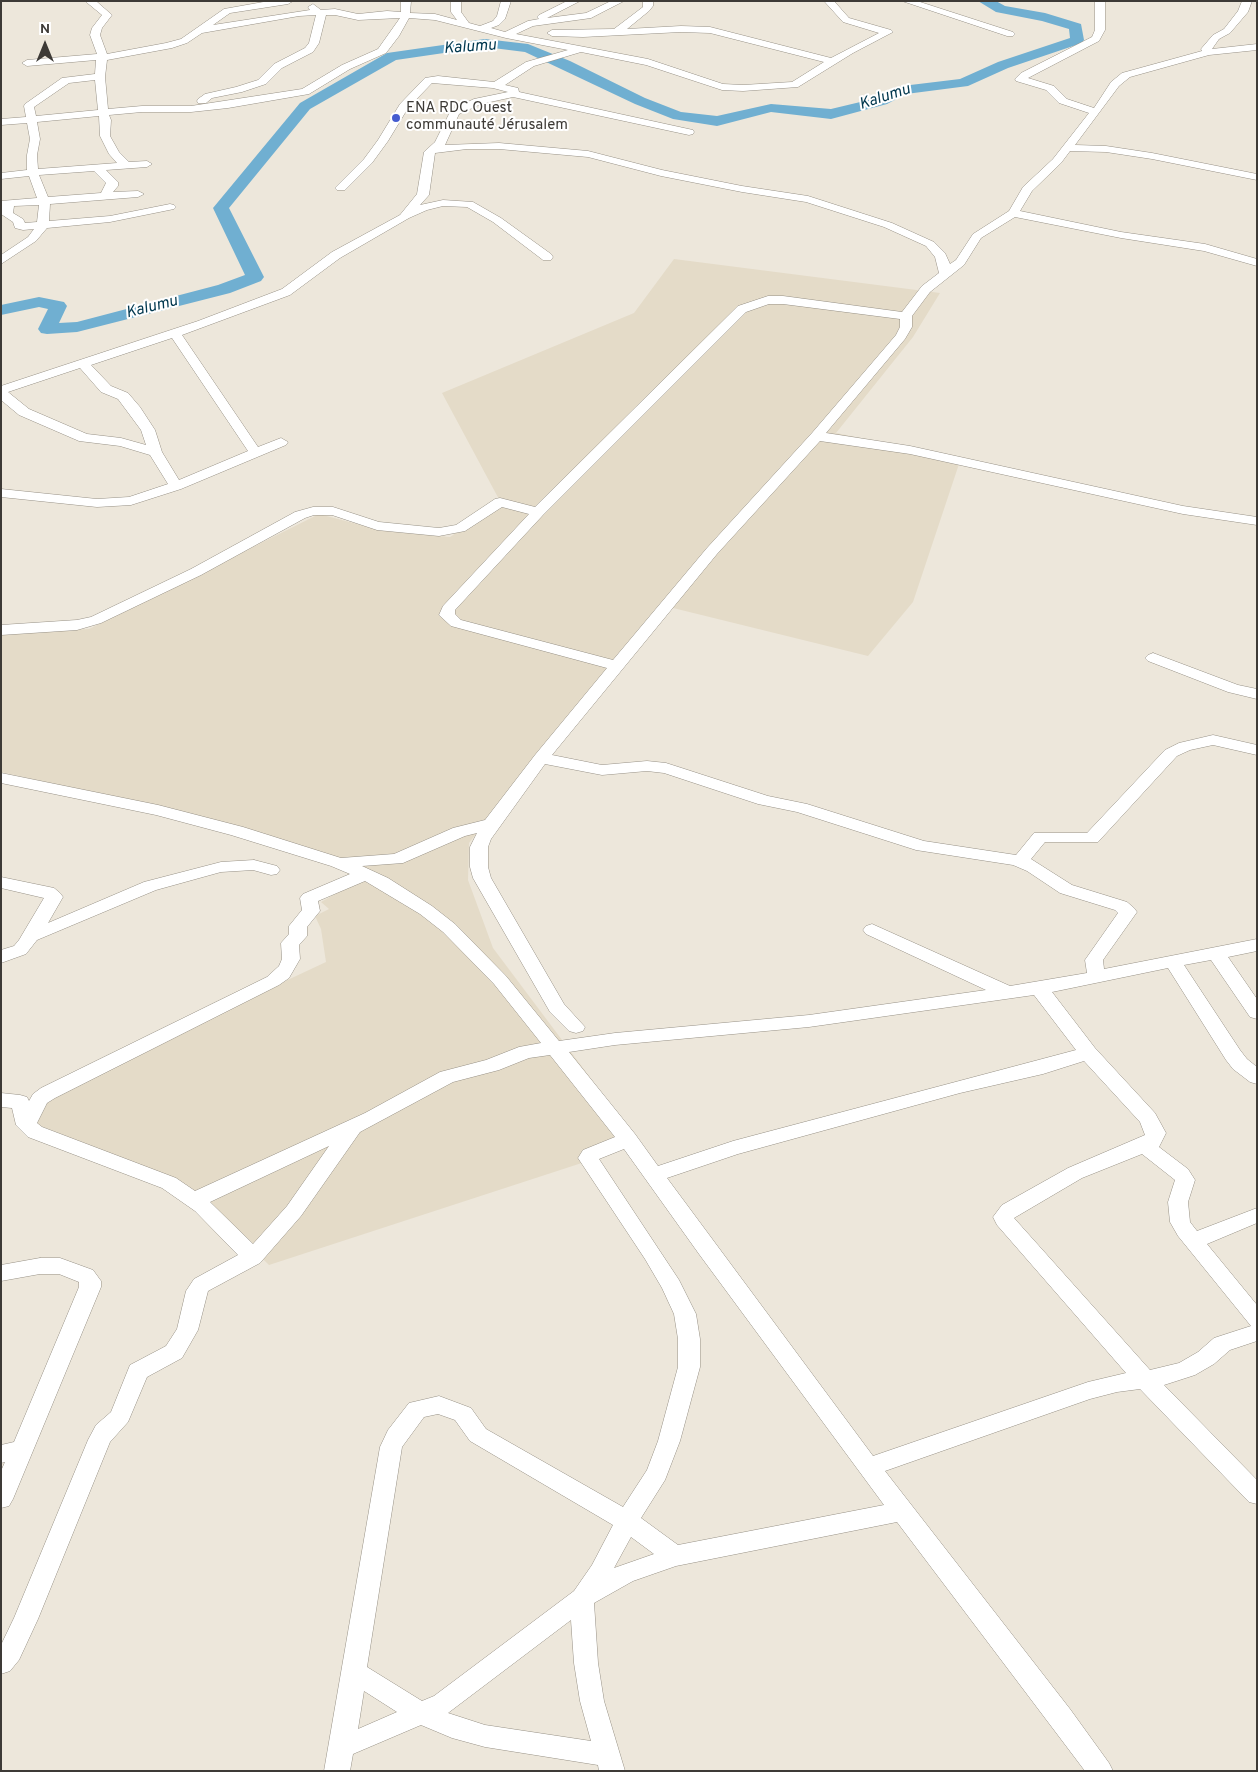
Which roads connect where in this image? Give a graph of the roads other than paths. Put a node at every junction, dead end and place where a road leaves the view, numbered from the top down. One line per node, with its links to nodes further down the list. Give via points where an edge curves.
1 (90, 1): 28 (street, via 107,15 95,35)
2 (221, 1): 15 (street)
3 (288, 1): 15 (street)
4 (312, 1): 16 (street, via 312,8)
5 (406, 1): 17 (street)
6 (456, 1): 19 (street, via 456,12)
7 (506, 1): 20 (street, via 502,17)
8 (575, 1): 18 (street)
9 (619, 1): 18 (street, via 583,17)
10 (648, 1): 22 (street, via 646,9)
11 (829, 1): 29 (street, via 842,18 888,32 848,51)
12 (907, 1): 23 (street)
13 (1100, 1): 36 (street, via 1100,30 1096,39 1020,79 1050,88 1063,101)
14 (1248, 1): 27 (street, via 1229,29 1206,49)
15 (227, 11): 21 (street)
16 (318, 13): 17 (street); 21 (street, via 285,15); 34 (street, via 322,16 314,43 303,54 280,66 264,81 208,97)
17 (405, 17): 19 (street, via 435,17); 34 (street, via 382,50 346,67 310,91)
18 (531, 23): 24 (street)
19 (465, 24): 20 (street)
20 (483, 28): 24 (street)
21 (202, 30): 28 (street, via 168,46)
22 (618, 31): 24 (street); 26 (street); 29 (street, via 710,30)
23 (1010, 34)
24 (511, 35): 26 (street)
25 (1257, 47): 27 (street)
26 (583, 48): 29 (street, via 652,63 722,87 736,88 792,85); 32 (street, via 526,66)
27 (1208, 52): 36 (street, via 1126,75 1115,84)
28 (102, 57): 30 (street); 31 (street)
29 (834, 62)
30 (27, 63)
31 (100, 77): 35 (street); 38 (street, via 64,81 30,105)
32 (498, 85): 33 (street, via 514,90); 51 (street, via 429,80 404,106 368,161)
33 (513, 94): 40 (street); 42 (street, via 461,108 450,120 440,144)
34 (191, 109): 35 (street); 37 (street, via 200,114)
35 (103, 112): 38 (street); 44 (street, via 105,136 114,154)
36 (1096, 112): 41 (street)
37 (232, 113)
38 (30, 119): 39 (street); 47 (street, via 35,139)
39 (1, 122)
40 (689, 132)
41 (1067, 148): 48 (street, via 1143,155); 57 (street, via 1052,167 1027,189)
42 (431, 150): 58 (street, via 423,195); 63 (street, via 499,146 582,153 661,173 808,199 924,240 941,256)
43 (147, 164): 44 (street)
44 (126, 165): 45 (street)
45 (96, 167): 47 (street); 53 (street, via 112,182)
46 (1257, 167): 48 (street)
47 (32, 173): 49 (street); 54 (street)
48 (1244, 174): 50 (street)
49 (1, 176)
50 (1257, 177)
51 (341, 188)
52 (138, 194): 53 (street)
53 (105, 196): 54 (street)
54 (44, 201): 55 (street); 59 (street)
55 (5, 204): 59 (street, via 7,214 19,221 19,226)
56 (170, 207): 59 (street, via 110,219)
57 (1013, 214): 62 (street, via 1205,248); 63 (street, via 977,236 960,262)
58 (404, 217): 60 (street, via 443,203 469,204); 65 (street, via 336,255 277,296)
59 (42, 227): 61 (street)
60 (548, 257)
61 (1, 261)
62 (1257, 263)
63 (945, 274): 64 (street, via 926,289)
64 (906, 316): 68 (street, via 901,336); 74 (street, via 783,300 768,300 742,308)
65 (175, 334): 66 (street); 71 (street)
66 (84, 365): 67 (street); 70 (street, via 106,389 123,396 135,410 148,430)
67 (1, 392): 70 (street, via 24,412 84,438 121,442)
68 (817, 436): 75 (street, via 910,450 1190,511); 78 (street, via 712,551)
69 (281, 442): 71 (street)
70 (155, 452): 72 (street)
71 (255, 452): 72 (street)
72 (176, 486): 73 (street, via 125,502 97,503)
73 (1, 493)
74 (538, 512): 76 (street, via 500,502 460,528 438,532 377,526 333,511 313,511 96,620 77,625); 78 (street, via 448,609 447,615 456,623)
75 (1257, 520)
76 (1, 630)
77 (1153, 658): 79 (street, via 1234,689)
78 (617, 666): 81 (street)
79 (1257, 694)
80 (1257, 750): 84 (street, via 1213,740 1185,746 1171,754 1092,838 1040,837)
81 (541, 758): 83 (street); 84 (street, via 602,770 648,766 666,768 922,846)
82 (1, 778): 85 (street, via 158,810)
83 (491, 824): 85 (street, via 459,832 397,860); 100 (street, via 479,847 482,878 557,1008)
84 (1020, 861): 95 (street, via 1066,889 1121,906 1128,912 1094,960)
85 (337, 862): 87 (street)
86 (271, 870): 90 (street, via 254,865 221,867 150,886)
87 (367, 874): 99 (street, via 449,928 500,980); 105 (street, via 309,898 310,914 298,926 298,936 290,943 288,967 273,981)
88 (1, 882): 90 (street, via 48,892 54,897)
89 (872, 930): 97 (street)
90 (32, 936): 93 (street, via 20,950)
91 (1257, 945): 92 (street)
92 (1216, 953): 94 (street); 98 (street)
93 (1, 958)
94 (1172, 962): 95 (street); 104 (street, via 1233,1055)
95 (1097, 977): 96 (street)
96 (1039, 988): 97 (street); 103 (street)
97 (1008, 993): 101 (street, via 809,1021)
98 (1257, 1013)
99 (535, 1024): 100 (street); 102 (street)
100 (576, 1027): 101 (street)
101 (615, 1039): 102 (street)
102 (553, 1047): 108 (street, via 447,1076); 109 (street)
103 (1088, 1053): 110 (street, via 1148,1118 1156,1133); 111 (street, via 733,1148)
104 (1257, 1077)
105 (40, 1099): 106 (street); 107 (street)
106 (10, 1101): 107 (street)
107 (26, 1125): 112 (street, via 35,1132 160,1179)
108 (353, 1127): 112 (street); 115 (street, via 294,1211)
109 (628, 1139): 111 (street); 125 (street, via 590,1154 588,1158 672,1286 685,1314 689,1367 669,1442 657,1473)
110 (1147, 1144): 114 (street, via 1151,1152 1185,1180 1178,1202 1179,1214); 119 (street, via 1075,1173 1003,1216 1007,1225)
111 (654, 1175): 121 (street)
112 (195, 1200): 115 (street)
113 (1257, 1215): 114 (street)
114 (1193, 1241): 117 (street)
115 (253, 1257): 128 (street, via 201,1285 180,1344 174,1352 138,1371 120,1416 104,1430 99,1440 26,1619)
116 (1, 1273): 120 (street, via 60,1266 86,1276 90,1281 90,1287)
117 (1257, 1320)
118 (1257, 1333): 119 (street, via 1222,1344 1187,1369)
119 (1145, 1380): 121 (street, via 1088,1391); 122 (street)
120 (11, 1451): 123 (street)
121 (869, 1467): 124 (street)
122 (1257, 1495)
123 (1, 1499)
124 (902, 1511): 126 (street); 134 (street, via 1050,1701)
125 (627, 1521): 126 (street); 127 (street); 129 (street, via 478,1435 463,1414 439,1405 417,1409 391,1447)
126 (675, 1556): 127 (street, via 625,1574)
127 (582, 1598): 130 (street, via 443,1704); 132 (street, via 586,1663)
128 (1, 1663)
129 (355, 1672): 130 (street); 131 (street)
130 (420, 1713): 131 (street); 132 (street, via 452,1727 485,1736)
131 (342, 1747): 133 (street)
132 (610, 1763)
133 (337, 1771)
134 (1100, 1771)

